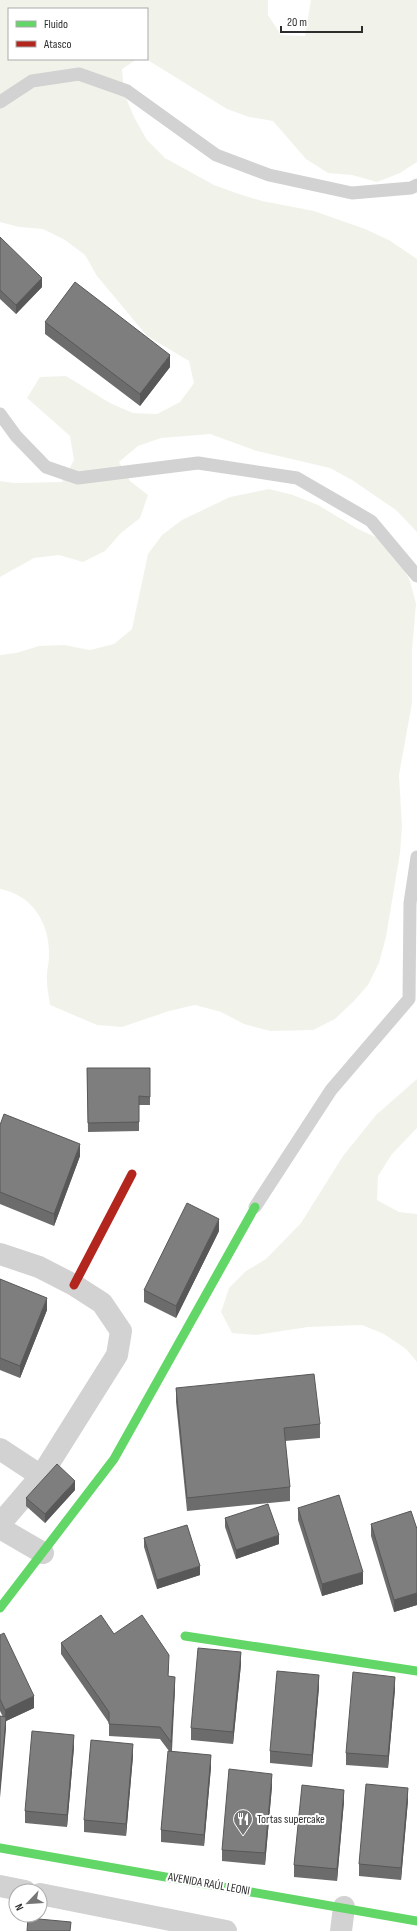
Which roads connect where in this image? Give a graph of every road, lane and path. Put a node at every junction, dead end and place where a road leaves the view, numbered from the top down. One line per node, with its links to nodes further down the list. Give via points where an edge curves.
1 (0, 102): 2 (lane, via 32,81 79,74 128,91 216,155 270,175 352,194 411,188)
2 (417, 185)
3 (0, 414): 4 (lane, via 16,436 46,467 78,478 198,464 298,478 371,521)
4 (417, 576)
5 (417, 857): 6 (lane, via 410,903)
6 (413, 997): 8 (lane, via 331,1090)
7 (132, 1174): 10 (street)
8 (255, 1207): 15 (street, via 114,1459)
9 (0, 1254): 10 (street, via 39,1267)
10 (74, 1285): 12 (street, via 102,1302 121,1331 117,1355)
11 (0, 1449): 12 (street)
12 (41, 1476): 13 (street)
13 (0, 1524)
14 (0, 1528): 15 (street)
15 (43, 1553): 16 (street)
16 (0, 1608)
17 (185, 1636): 18 (street)
18 (413, 1668)
19 (0, 1848): 21 (street, AVENIDA RAÚL LEONI)
20 (48, 1896): 23 (street)
21 (344, 1907): 22 (street, AVENIDA RAÚL LEONI); 24 (street)
22 (417, 1921)
23 (226, 1931)
24 (341, 1931)

